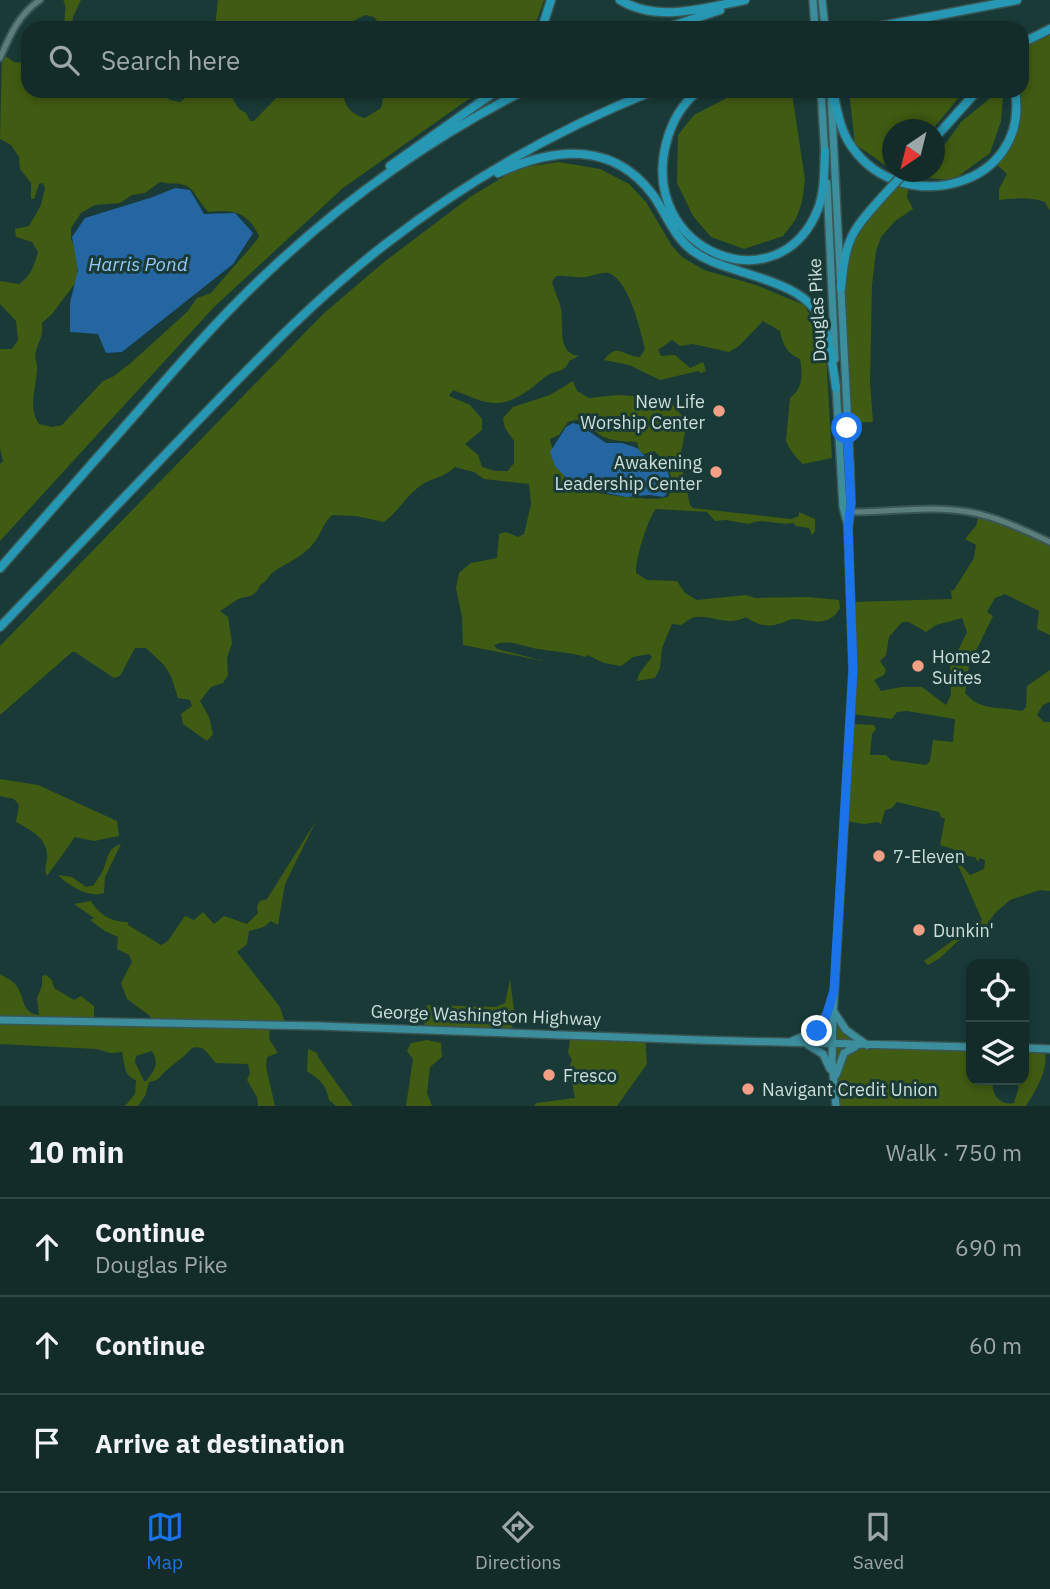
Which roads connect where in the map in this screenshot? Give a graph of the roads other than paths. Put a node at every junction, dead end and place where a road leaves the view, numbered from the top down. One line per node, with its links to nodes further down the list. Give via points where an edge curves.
1 (40, 0): 16 (street, via 17,23)
2 (551, 0): 9 (highway)
3 (620, 0): 4 (highway, via 667,13)
4 (745, 0)
5 (754, 0): 10 (highway)
6 (813, 0): 11 (main road)
7 (822, 0): 12 (main road)
8 (1017, 0): 13 (highway)
9 (544, 21)
10 (688, 21)
11 (814, 21)
12 (824, 21)
13 (908, 21)
14 (1050, 29): 15 (highway)
15 (1029, 40)
16 (0, 58)
17 (486, 98): 30 (highway, via 399,159)
18 (511, 98): 30 (highway, via 427,147)
19 (638, 98): 29 (highway, via 556,135)
20 (691, 98): 27 (highway, via 670,129 663,178 678,223 708,251 734,259 757,259 778,253 796,240 820,203)
21 (821, 98): 27 (main road, Douglas Pike)
22 (832, 98): 31 (main road, Douglas Pike)
23 (834, 98): 25 (highway, via 844,133 861,158 896,180 934,186 971,178 997,158 1014,126)
24 (971, 98): 26 (highway)
25 (1016, 98)
26 (945, 127)
27 (825, 151): 32 (main road, Douglas Pike)
28 (896, 182): 31 (highway, bridge, via 849,240)
29 (470, 185): 32 (highway, via 525,161 556,154 587,155 617,165 648,190 692,250 718,264 783,284 808,301 828,337); 37 (highway, via 388,242 304,313)
30 (345, 205): 36 (highway, via 219,320)
31 (841, 288): 33 (main road, Douglas Pike)
32 (836, 388): 34 (main road, Douglas Pike)
33 (851, 512): 34 (main road, Douglas Pike); 35 (street, via 969,512)
34 (848, 526): 38 (main road, Douglas Pike, via 853,670)
35 (1050, 542)
36 (0, 568)
37 (0, 627)
38 (834, 990): 39 (main road, Douglas Pike); 41 (main road, via 817,1030)
39 (834, 1011): 42 (main road, Douglas Pike); 43 (main road, via 846,1030)
40 (0, 1020): 41 (main road, George Washington Highway)
41 (790, 1042): 42 (main road, George Washington Highway); 47 (main road, via 819,1050)
42 (832, 1044): 43 (main road, George Washington Highway); 47 (main road, Douglas Pike)
43 (867, 1045): 44 (main road, George Washington Highway); 47 (main road, via 844,1053)
44 (966, 1047)
45 (1029, 1048): 46 (main road)
46 (1050, 1049)
47 (834, 1083): 48 (main road, Douglas Pike)
48 (836, 1106)

